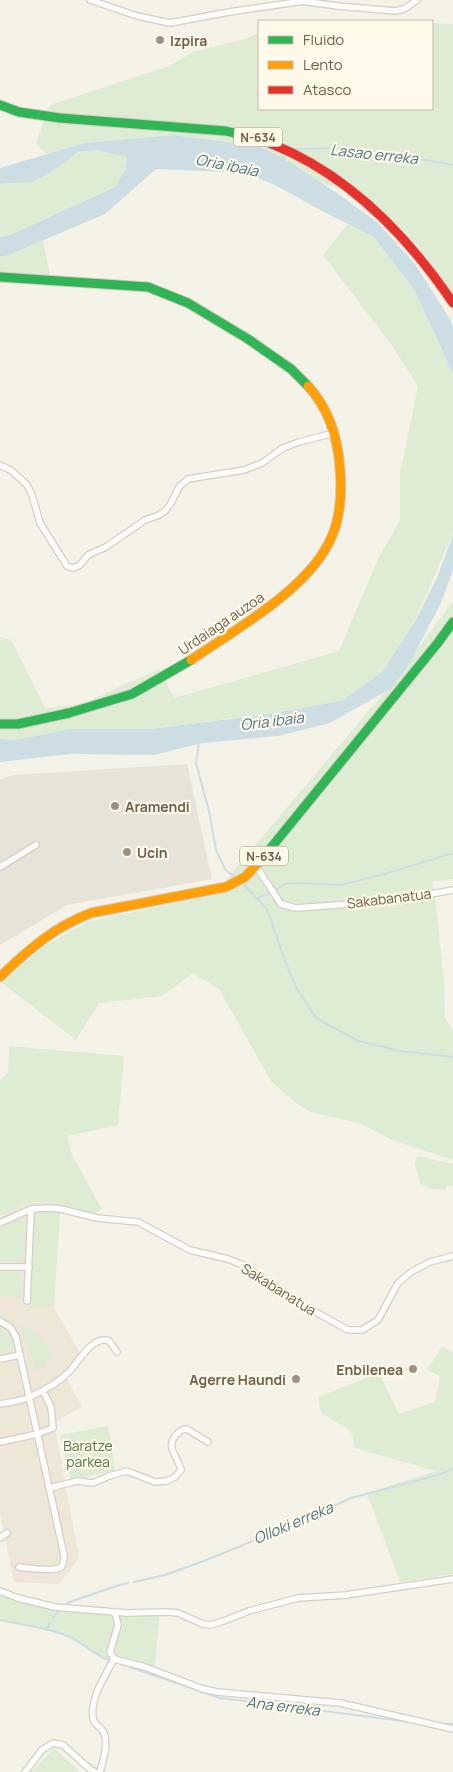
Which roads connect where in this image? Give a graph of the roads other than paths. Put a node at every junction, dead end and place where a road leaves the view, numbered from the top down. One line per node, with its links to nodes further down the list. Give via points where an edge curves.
1 (90, 0): 3 (street, via 170,23)
2 (417, 0): 3 (street, via 395,11)
3 (302, 1)
4 (0, 105): 6 (main road, N-634, via 19,112 60,118 226,132 272,142 354,192 420,259)
5 (0, 277): 7 (main road, Urdaiaga auzoa, via 148,288 173,296 289,368 320,402)
6 (453, 304)
7 (334, 433): 8 (street, via 283,448 262,463 244,470 188,479 162,514 145,520 73,568 67,566 40,523 27,485); 10 (main road, Urdaiaga auzoa, via 341,472 340,505 325,550 298,584 186,664 132,694 69,713 18,724)
8 (0, 465)
9 (453, 622): 12 (main road, N-634)
10 (0, 724)
11 (36, 845): 13 (street)
12 (256, 866): 14 (street, Sakabanatua, via 281,904 296,908 392,901); 15 (main road, N-634, via 226,887 91,913 72,920 39,940)
13 (0, 867)
14 (453, 890)
15 (0, 977)
16 (31, 1210): 17 (street, Sakabanatua); 18 (street, Sakabanatua, via 61,1209 97,1218 138,1222 190,1250 243,1265 348,1330 362,1330 378,1320 398,1283 411,1272 430,1262); 20 (street)
17 (0, 1223)
18 (453, 1256)
19 (0, 1267): 20 (street)
20 (29, 1267): 21 (street)
21 (27, 1301)
22 (0, 1321): 24 (street, via 14,1331)
23 (117, 1352): 27 (street, via 109,1341 95,1343 67,1374)
24 (20, 1355): 25 (street); 27 (street)
25 (0, 1359)
26 (44, 1395): 29 (street, via 51,1407 53,1428)
27 (29, 1397): 28 (street); 29 (street)
28 (0, 1404)
29 (37, 1434): 30 (street); 32 (street)
30 (0, 1442)
31 (208, 1442): 32 (street, via 187,1429 178,1432 171,1446 181,1470 175,1478 167,1481 154,1482 126,1471 92,1483 77,1481)
32 (50, 1488): 35 (street, via 64,1555 62,1567 56,1570)
33 (7, 1533): 34 (street)
34 (0, 1538)
35 (19, 1568)
36 (453, 1579): 38 (street, via 346,1595 298,1598 210,1625 172,1612)
37 (0, 1591): 38 (street, via 55,1607)
38 (115, 1613): 39 (street, via 118,1625 110,1652)
39 (114, 1659): 40 (street, via 217,1692 340,1704); 42 (street, via 94,1703 92,1719 103,1730 106,1741)
40 (453, 1729)
41 (25, 1772): 42 (street, via 42,1750 53,1743 63,1745 91,1770)
42 (98, 1772)

